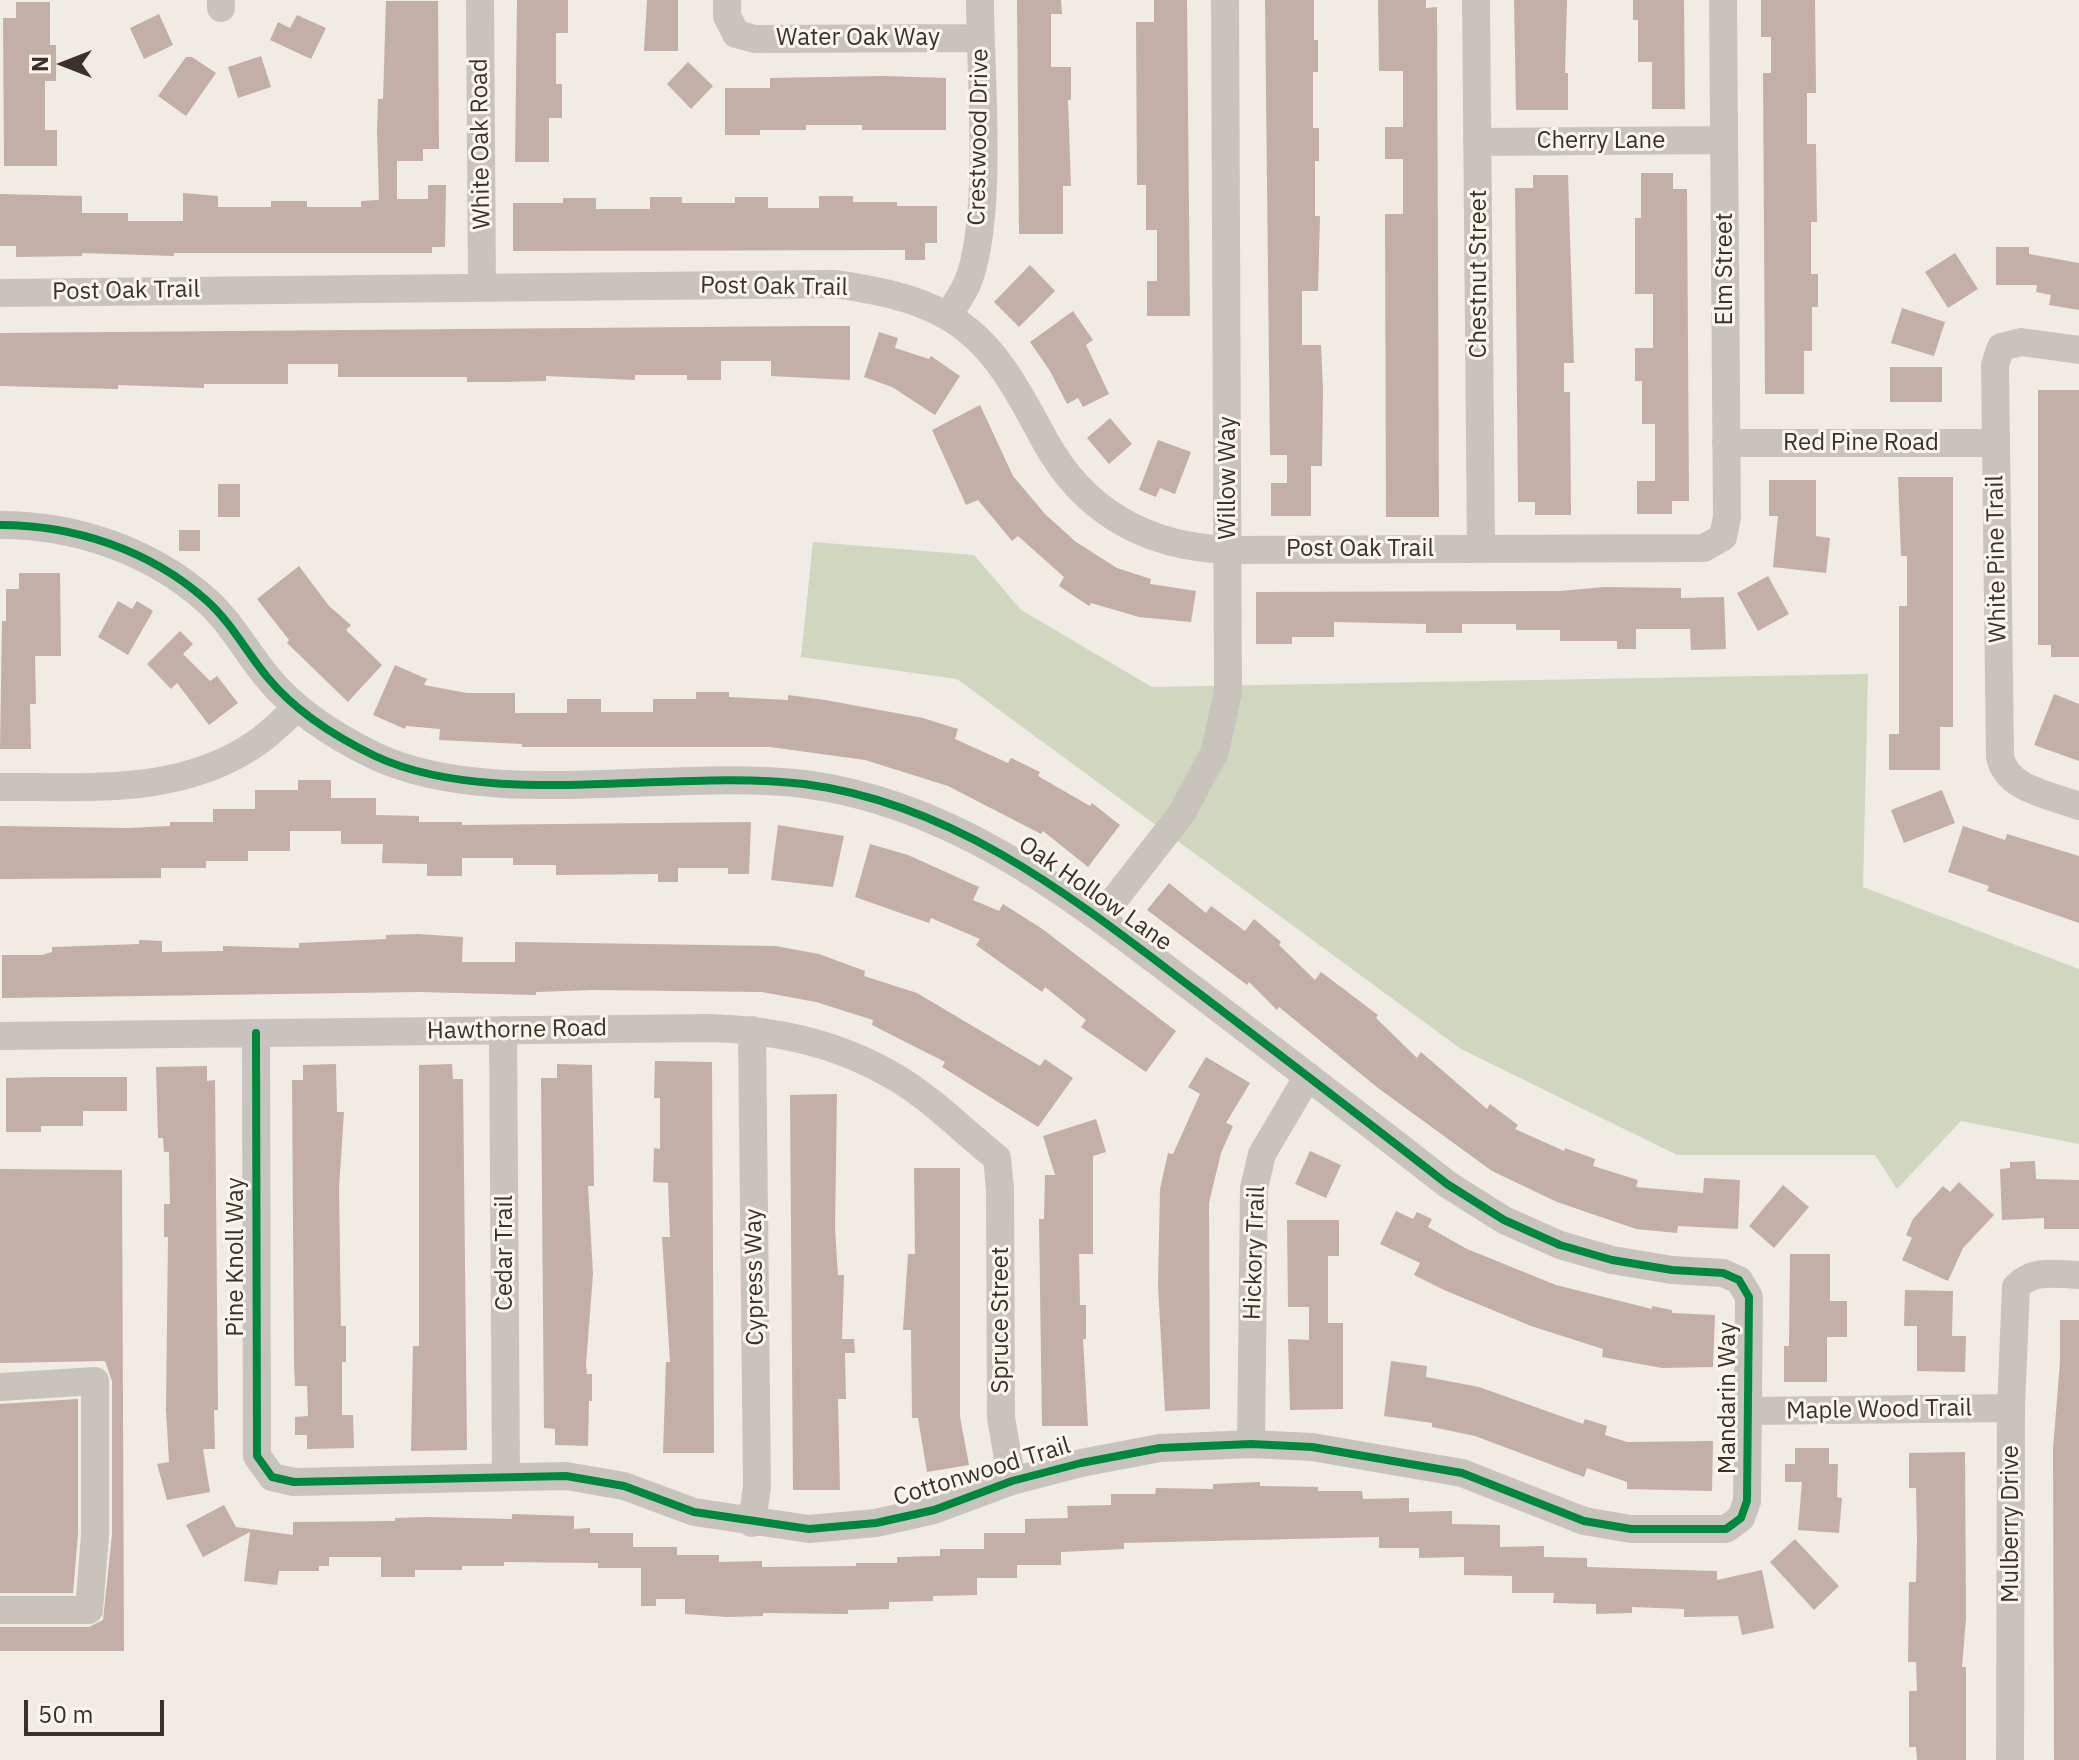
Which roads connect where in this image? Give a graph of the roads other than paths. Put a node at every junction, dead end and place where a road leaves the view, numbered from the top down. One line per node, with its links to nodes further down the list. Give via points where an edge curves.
1 (480, 0): 10 (street, White Oak Road)
2 (727, 0): 7 (street, Water Oak Way, via 727,16 736,34 755,39)
3 (980, 0): 7 (street, Crestwood Drive)
4 (1225, 0): 19 (street, Willow Way)
5 (1476, 0): 9 (street, Chestnut Street)
6 (1723, 0): 8 (street, Elm Street)
7 (980, 38): 12 (street, Crestwood Drive, via 982,201 977,245 967,283)
8 (1724, 140): 9 (street, Cherry Lane); 14 (street, Elm Street)
9 (1477, 142): 18 (street, Chestnut Street)
10 (482, 288): 11 (street, Post Oak Trail); 12 (street, Post Oak Trail, via 835,284 891,293)
11 (0, 293)
12 (948, 316): 19 (street, Post Oak Trail, via 989,351 1017,387 1072,480 1112,517 1154,539)
13 (2079, 350): 15 (street, White Pine Trail, via 2021,342 2001,347 1995,365)
14 (1726, 443): 15 (street, Red Pine Road); 17 (street, Elm Street)
15 (1996, 443): 22 (street, White Pine Trail, via 2003,772 2015,782)
16 (0, 525): 20 (street, Oak Hollow Lane, via 36,525 101,539 156,565 207,601)
17 (1723, 537): 18 (street, Post Oak Trail, via 1704,548)
18 (1481, 549): 19 (street, Post Oak Trail)
19 (1229, 550): 23 (street, Willow Way, via 1228,692 1215,751 1182,813)
20 (297, 708): 21 (street, via 256,744 176,779 140,786); 23 (street, Oak Hollow Lane, via 378,757 461,779 790,783 870,799 993,847)
21 (0, 787)
22 (2079, 806)
23 (1100, 918): 28 (street, Oak Hollow Lane)
24 (503, 1030): 25 (street, Hawthorne Road); 26 (street, Hawthorne Road); 36 (street, Cedar Trail)
25 (752, 1030): 29 (street, Hawthorne Road, via 804,1038 897,1078); 40 (street, Cypress Way, via 757,1486)
26 (256, 1033): 27 (street, Hawthorne Road); 37 (street, Pine Knoll Way, via 257,1456)
27 (0, 1036)
28 (1308, 1076): 31 (street, Oak Hollow Lane, via 1447,1184 1504,1220 1612,1260 1723,1273); 35 (street, Hickory Trail, via 1262,1154 1254,1188)
29 (997, 1158): 38 (street, Spruce Street, via 1001,1418)
30 (2079, 1275): 33 (street, Mulberry Drive, via 2037,1274 2016,1287)
31 (1739, 1280): 34 (street, Mandarin Way, via 1749,1297)
32 (0, 1387): 41 (street, via 95,1381 95,1535 89,1610)
33 (2011, 1408): 34 (street, Maple Wood Trail); 42 (street, Mulberry Drive)
34 (1748, 1411): 39 (street, Mandarin Way, via 1747,1501)
35 (1251, 1444): 38 (street, Cottonwood Trail, via 1160,1448); 39 (street, Cottonwood Trail, via 1312,1447 1462,1473 1584,1521 1631,1529 1726,1529)
36 (506, 1476): 37 (street, Cottonwood Trail, via 294,1482); 40 (street, Cottonwood Trail, via 566,1476 624,1486 694,1512)
37 (272, 1477)
38 (1012, 1481): 40 (street, Cottonwood Trail, via 934,1510 876,1523 809,1529)
39 (1741, 1518)
40 (752, 1523)
41 (0, 1610)
42 (2010, 1760)

